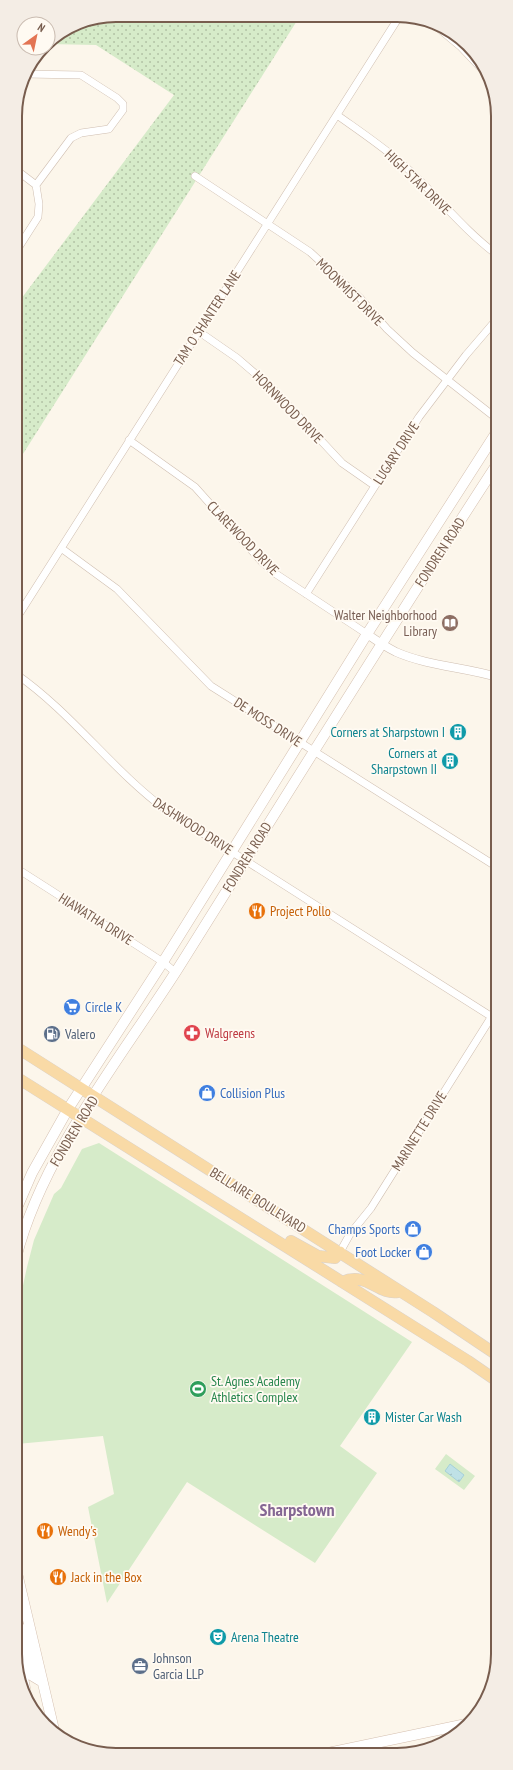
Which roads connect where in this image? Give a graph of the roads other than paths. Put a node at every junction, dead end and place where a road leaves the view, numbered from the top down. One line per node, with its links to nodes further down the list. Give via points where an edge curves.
1 (396, 22): 5 (street, TAM O SHANTER LANE)
2 (452, 40): 3 (street)
3 (470, 56)
4 (32, 74): 8 (street, via 81,75 123,104 123,110 109,129 81,133 71,138)
5 (337, 115): 9 (street, TAM O SHANTER LANE); 11 (street, HIGH STAR DRIVE, via 400,162 466,229)
6 (22, 174): 8 (street)
7 (195, 176): 9 (street, MOONMIST DRIVE)
8 (36, 185): 10 (street, via 38,218)
9 (268, 223): 13 (street, TAM O SHANTER LANE); 14 (street, MOONMIST DRIVE, via 310,252 360,298 386,329)
10 (22, 242)
11 (491, 250)
12 (491, 326): 14 (street, LUGARY DRIVE)
13 (198, 331): 16 (street, TAM O SHANTER LANE); 19 (street, HORNWOOD DRIVE, via 237,358 272,388 342,463)
14 (447, 380): 15 (street, MOONMIST DRIVE); 19 (street, LUGARY DRIVE, via 419,417)
15 (491, 414)
16 (130, 440): 20 (street, TAM O SHANTER LANE); 21 (street, CLAREWOOD DRIVE, via 195,487 262,562)
17 (491, 441): 23 (main road, FONDREN ROAD)
18 (491, 472): 24 (main road, FONDREN ROAD)
19 (375, 486): 21 (street, LUGARY DRIVE)
20 (61, 548): 22 (street, TAM O SHANTER LANE); 27 (street, DE MOSS DRIVE, via 117,589 211,686)
21 (306, 594): 23 (street, CLAREWOOD DRIVE)
22 (22, 610)
23 (367, 634): 24 (street, CLAREWOOD DRIVE); 27 (main road, FONDREN ROAD)
24 (381, 644): 25 (street, CLAREWOOD DRIVE, via 418,660); 28 (main road, FONDREN ROAD)
25 (491, 674)
26 (22, 679): 29 (street, DASHWOOD DRIVE, via 56,705 117,769 148,796)
27 (300, 743): 28 (street, DE MOSS DRIVE); 29 (main road, FONDREN ROAD)
28 (314, 751): 30 (main road, FONDREN ROAD); 31 (street, DE MOSS DRIVE)
29 (232, 852): 30 (street, DASHWOOD DRIVE); 33 (main road, FONDREN ROAD)
30 (245, 860): 34 (main road, FONDREN ROAD); 35 (street, DASHWOOD DRIVE)
31 (491, 863)
32 (22, 872): 33 (street, HIAWATHA DRIVE)
33 (163, 962): 34 (street, HIAWATHA DRIVE); 39 (main road, FONDREN ROAD)
34 (175, 972): 40 (main road, FONDREN ROAD)
35 (491, 1015)
36 (491, 1018): 46 (street, MARINETTE DRIVE, via 371,1208 350,1234)
37 (22, 1051): 39 (main road, BELLAIRE BOULEVARD)
38 (22, 1081): 41 (main road, BELLAIRE BOULEVARD)
39 (82, 1089): 40 (main road, BELLAIRE BOULEVARD); 41 (main road, FONDREN ROAD)
40 (94, 1096): 42 (main road, FONDREN ROAD); 46 (main road, BELLAIRE BOULEVARD)
41 (68, 1109): 42 (main road, BELLAIRE BOULEVARD); 43 (main road, FONDREN ROAD)
42 (81, 1117): 44 (main road, BELLAIRE BOULEVARD); 45 (main road, FONDREN ROAD, via 43,1184)
43 (22, 1196)
44 (260, 1230): 46 (main road, via 281,1235 324,1258 335,1258); 47 (main road, BELLAIRE BOULEVARD)
45 (22, 1233)
46 (340, 1252): 48 (main road, BELLAIRE BOULEVARD)
47 (342, 1282): 48 (main road, via 358,1278 387,1291); 50 (main road, BELLAIRE BOULEVARD)
48 (402, 1292): 49 (main road, BELLAIRE BOULEVARD)
49 (491, 1350)
50 (491, 1376)
51 (22, 1596): 53 (main road)
52 (22, 1634): 53 (main road, via 31,1675)
53 (41, 1681): 54 (main road)
54 (52, 1724)
55 (458, 1726): 56 (main road)
56 (352, 1748)

